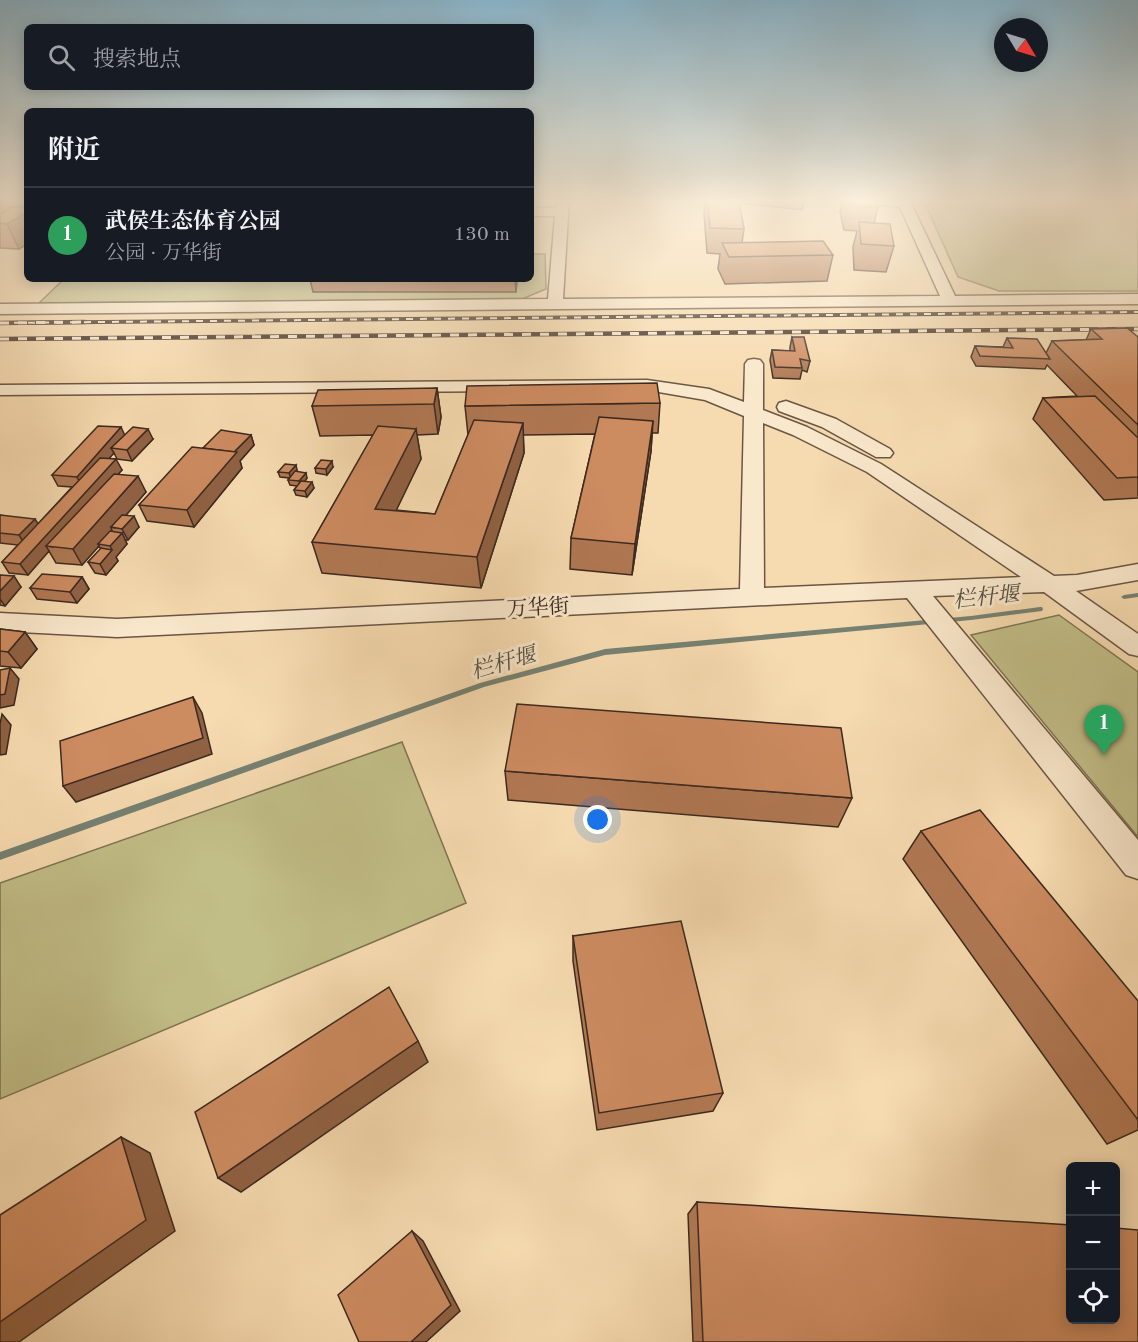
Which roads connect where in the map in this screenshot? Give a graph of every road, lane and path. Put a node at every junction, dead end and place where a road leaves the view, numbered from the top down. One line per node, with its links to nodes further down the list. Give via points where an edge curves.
1 (558, 262): 5 (street)
2 (932, 262): 4 (street)
3 (1138, 299): 4 (street)
4 (950, 301): 5 (street)
5 (555, 304): 6 (street)
6 (0, 309)
7 (754, 364): 10 (street)
8 (0, 373): 10 (street, via 635,366 718,381)
9 (0, 390): 10 (street, via 595,384 647,385)
10 (754, 404): 12 (street, via 829,423 891,457); 13 (street, via 874,468); 15 (street)
11 (1138, 572): 12 (street, 万华街)
12 (1077, 583): 13 (street, 万华街); 17 (street)
13 (1049, 584): 14 (street, 万华街); 18 (street)
14 (913, 589): 15 (street, 万华街); 19 (street)
15 (752, 597): 16 (street, 万华街, via 117,628)
16 (0, 622)
17 (1138, 625)
18 (1138, 647)
19 (1138, 864)

